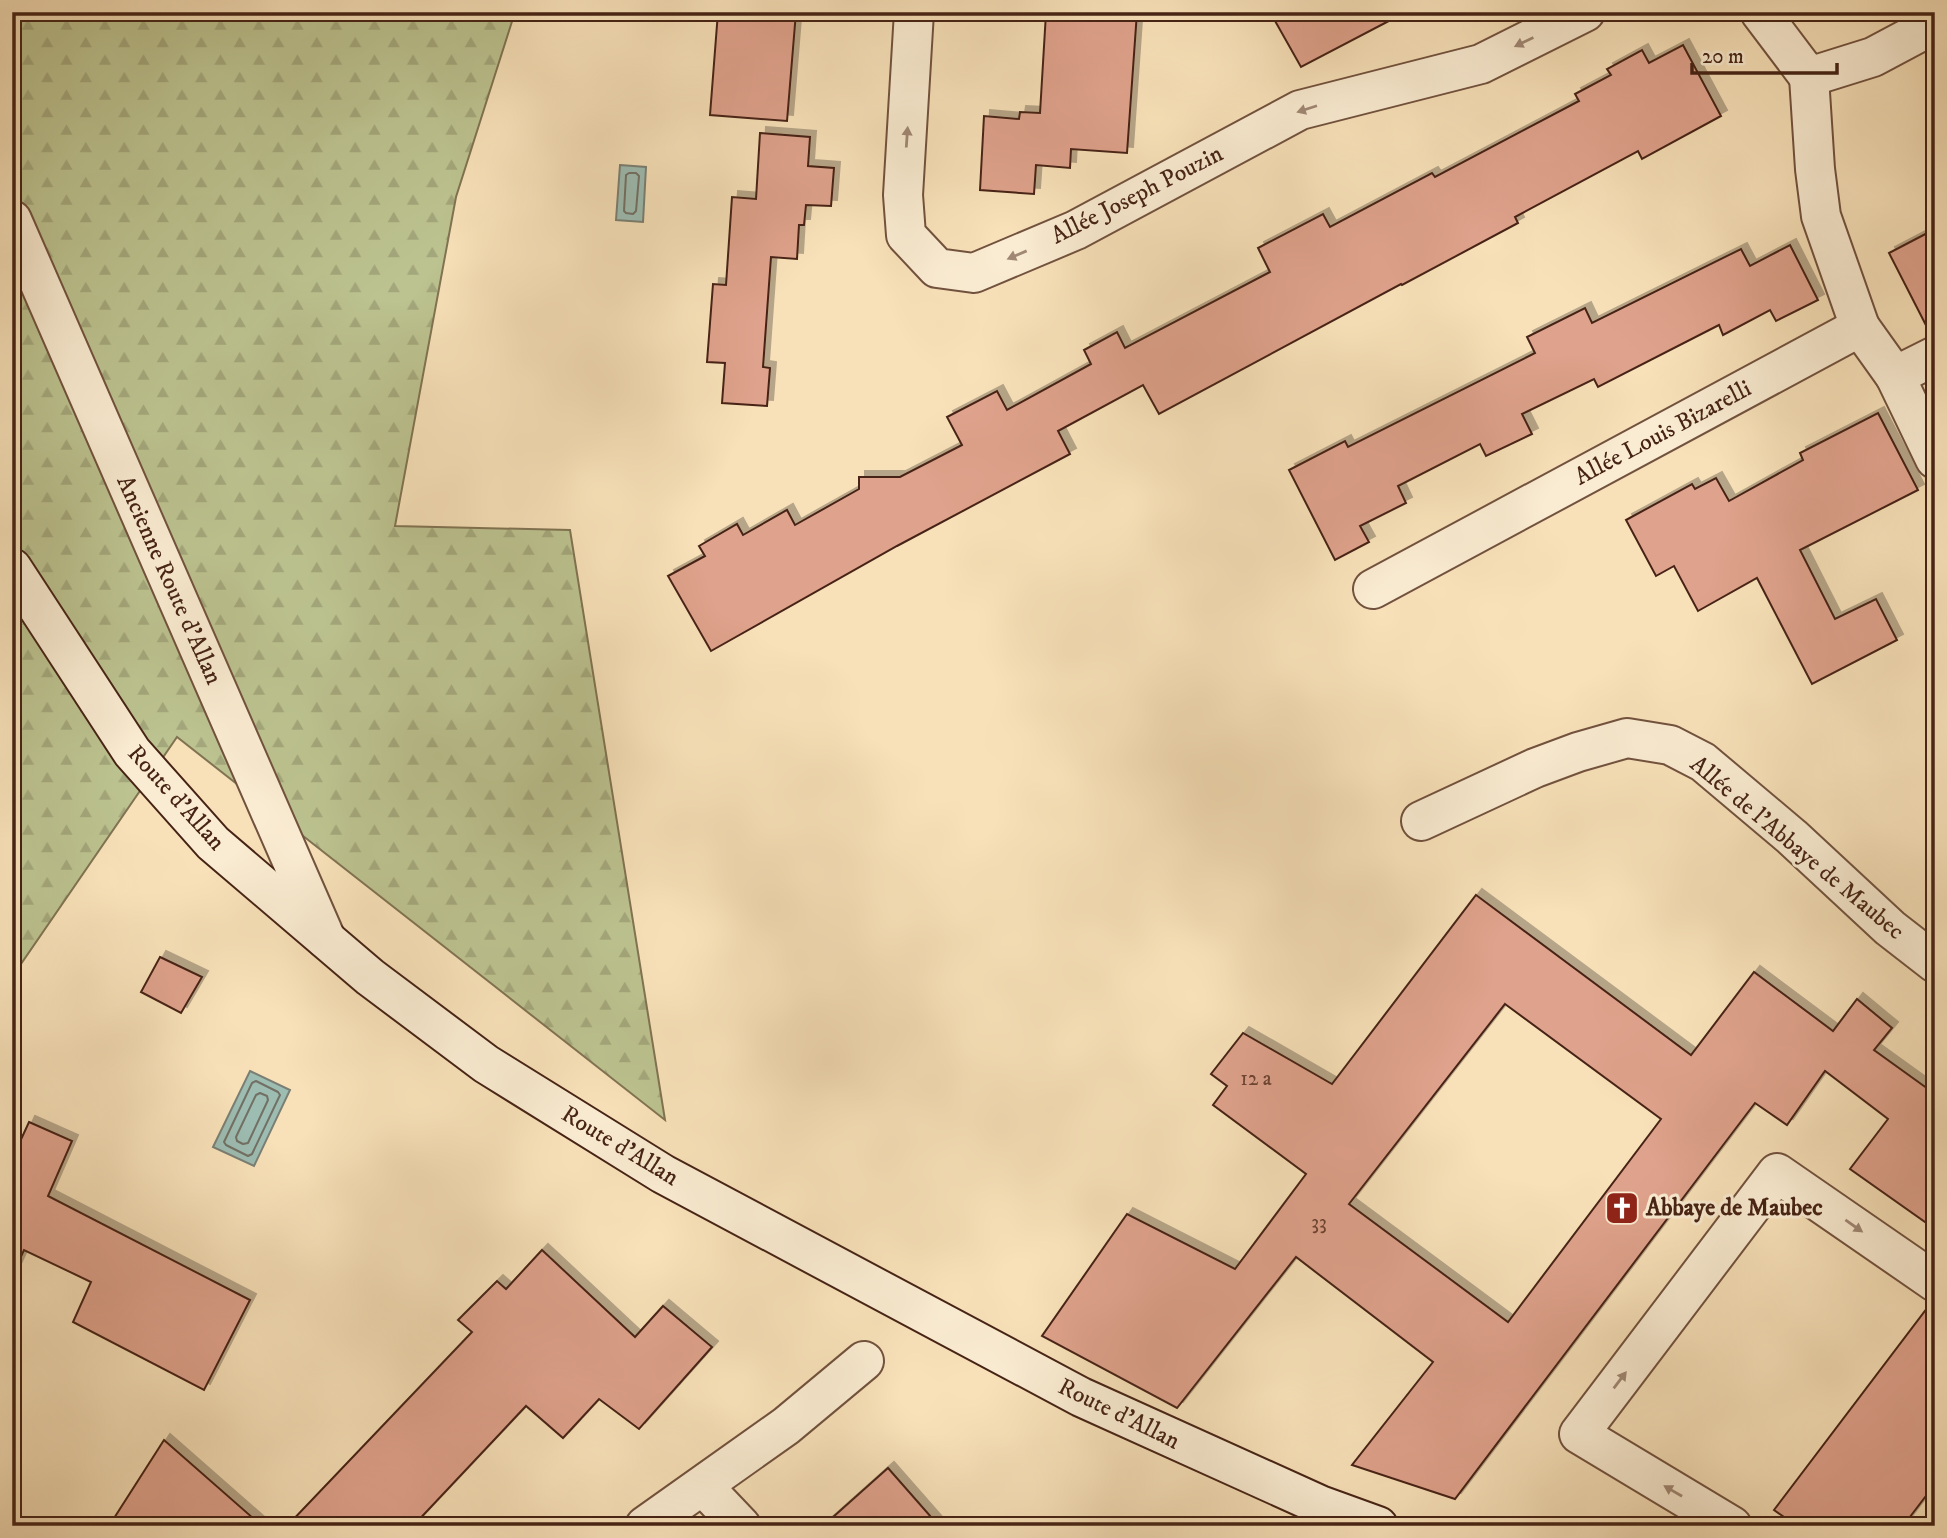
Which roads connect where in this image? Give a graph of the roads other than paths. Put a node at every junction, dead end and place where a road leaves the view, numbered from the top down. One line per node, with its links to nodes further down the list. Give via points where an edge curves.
1 (915, 12): 2 (street, Allée Joseph Pouzin, one-way to 1, via 1481,64 1300,110 1076,230 974,273 937,268 906,235 903,195)
2 (1585, 12)
3 (1760, 12): 5 (street)
4 (1935, 24): 5 (street, via 1873,57)
5 (1809, 77): 7 (street, via 1821,216)
6 (12, 220): 14 (street, Ancienne Route d'Allan)
7 (1860, 327): 9 (street); 12 (street, Allée Louis Bizarelli)
8 (1935, 356): 9 (street)
9 (1895, 376): 10 (street)
10 (1935, 459)
11 (12, 568): 14 (street, Route d'Allan, via 132,752 213,843)
12 (1373, 589)
13 (1421, 821): 15 (street, Allée de l'Abbaye de Maubec, via 1578,751 1627,738 1670,745 1703,762 1889,928)
14 (326, 939): 21 (street, Route d'Allan, via 486,1064 663,1174 1081,1397 1320,1505)
15 (1935, 963)
16 (1935, 1282): 22 (street, one-way to 16, via 1578,1434 1777,1173)
17 (864, 1361): 18 (street)
18 (704, 1486): 19 (street); 20 (street)
19 (645, 1526)
20 (741, 1526)
21 (1378, 1526)
22 (1732, 1526)

